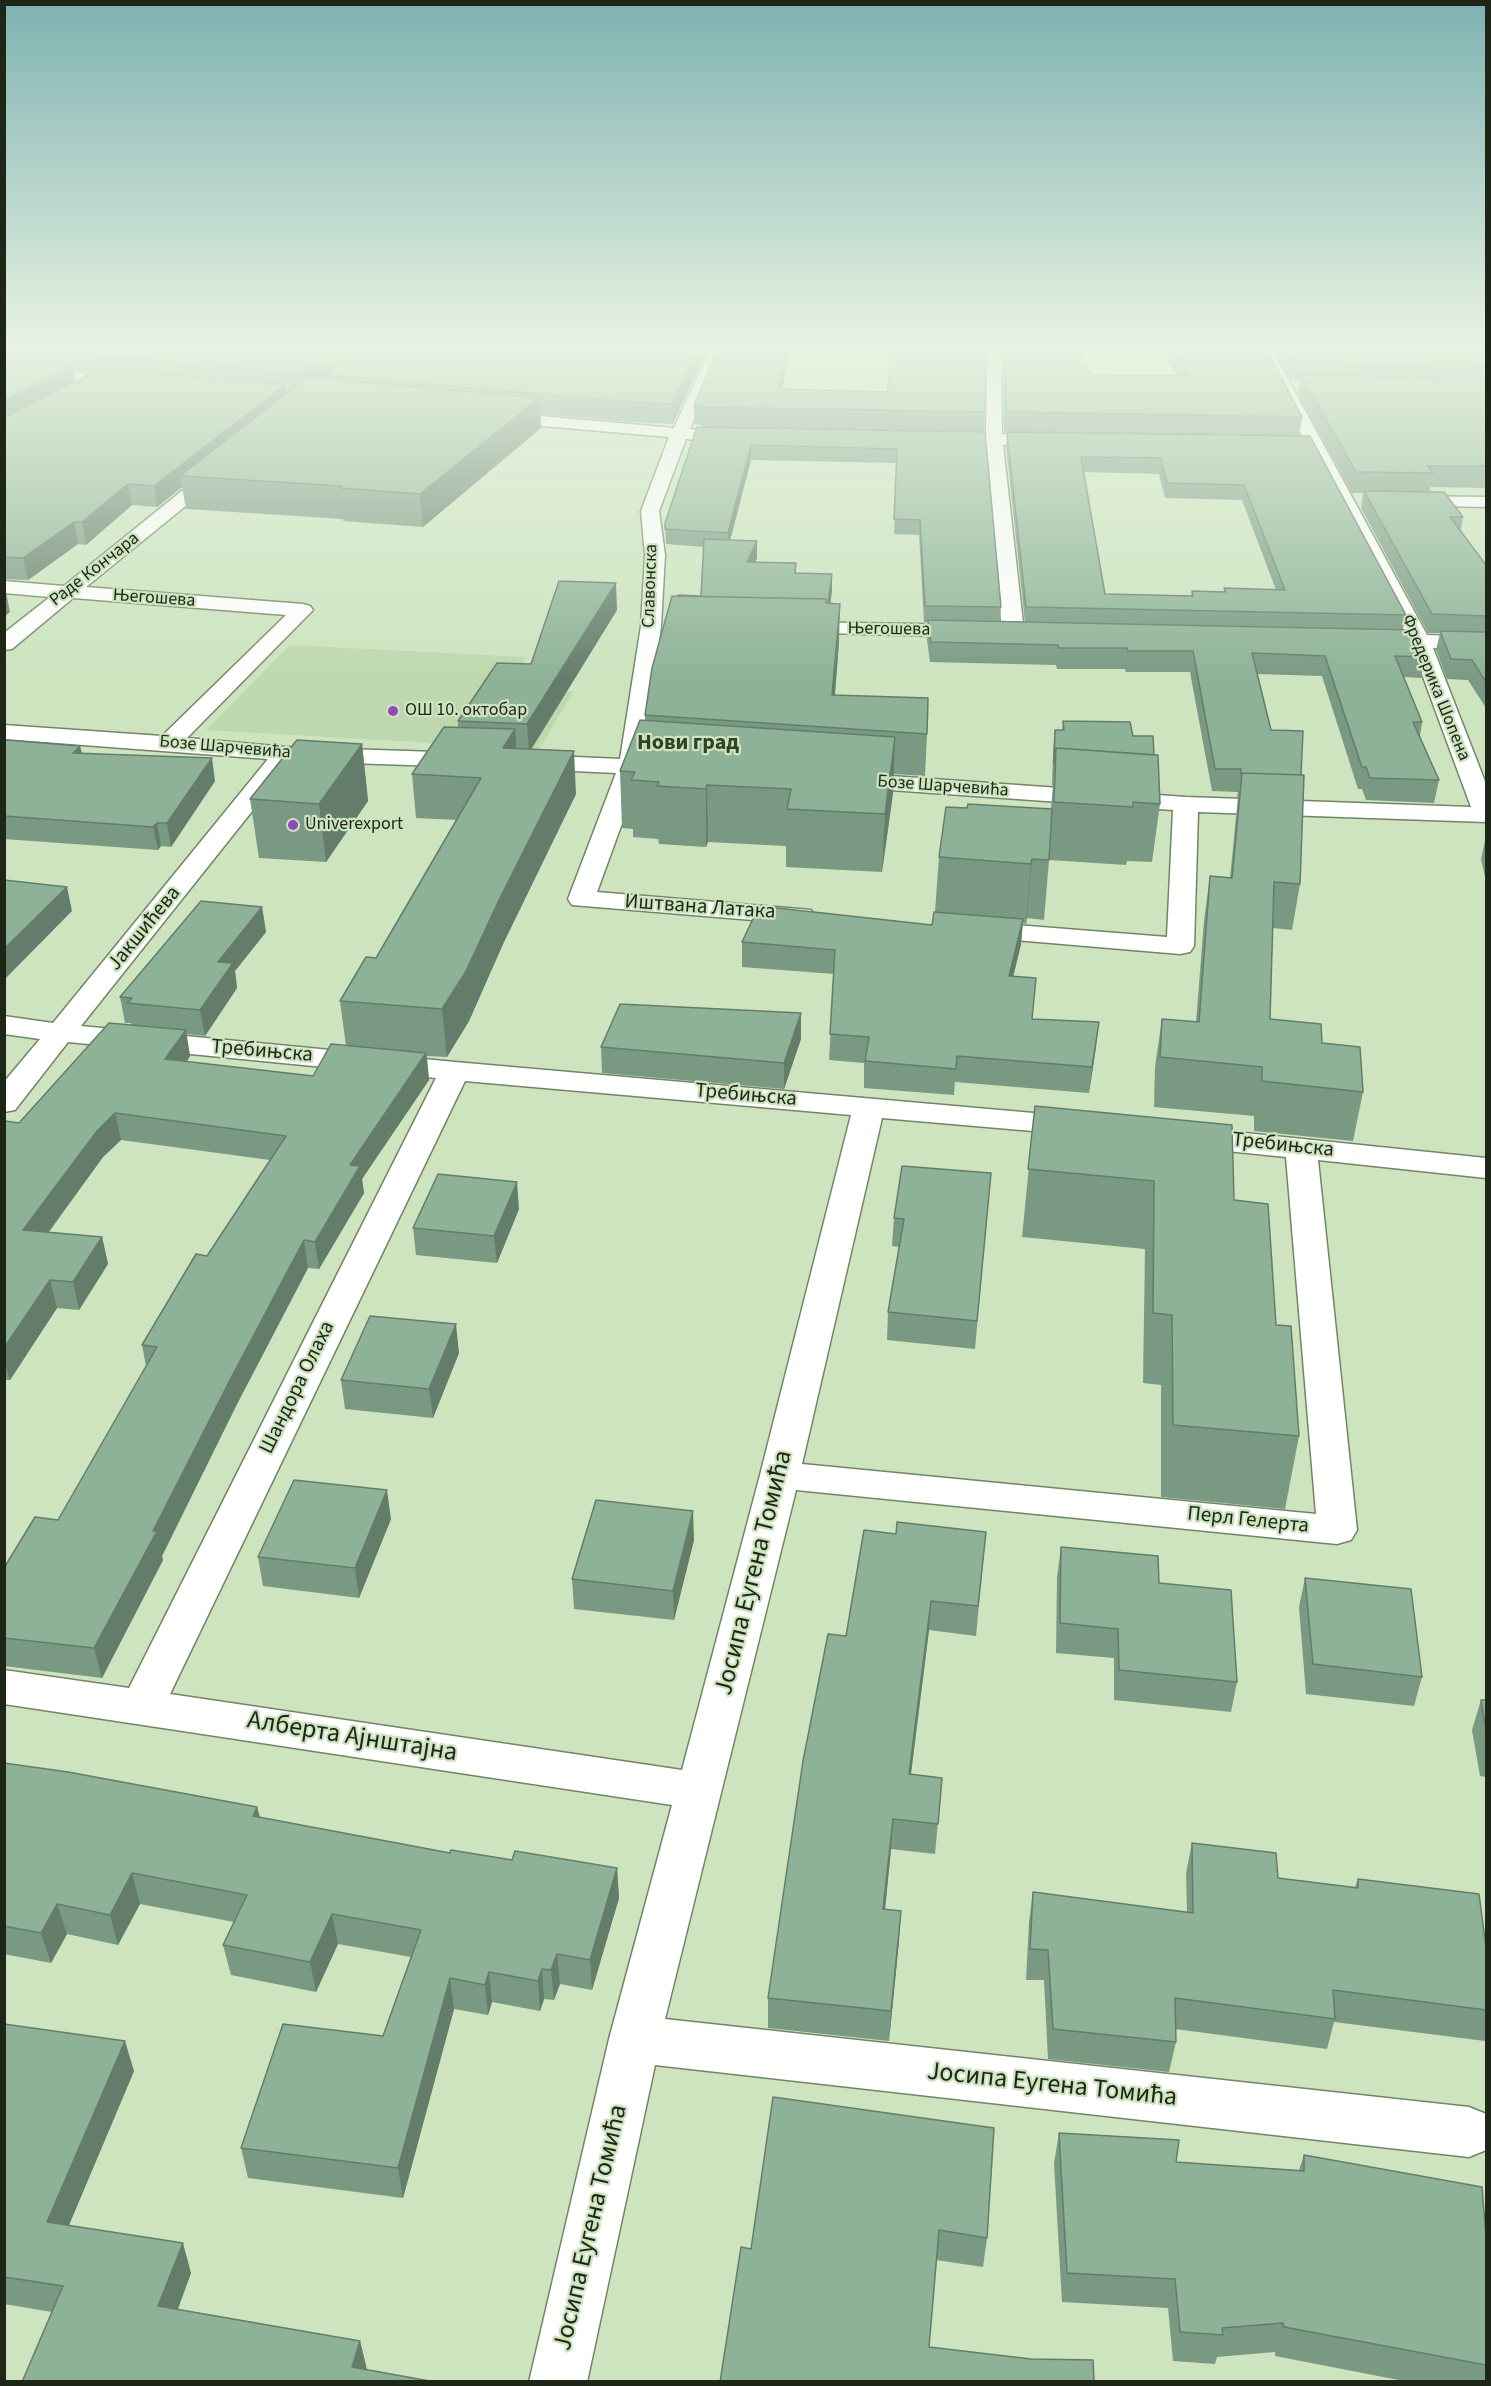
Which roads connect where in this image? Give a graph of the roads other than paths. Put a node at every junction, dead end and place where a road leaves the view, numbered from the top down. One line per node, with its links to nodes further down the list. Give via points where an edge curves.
1 (232, 459): 10 (street, Раде Кончара)
2 (669, 459): 11 (street, Славонска, via 650,511 655,555)
3 (996, 459): 14 (street)
4 (1324, 459): 5 (street, Фредерика Шопена)
5 (1345, 500): 6 (street); 17 (street, Фредерика Шопена)
6 (1369, 500)
7 (1392, 501): 8 (street)
8 (1486, 502)
9 (4, 587): 10 (street, Његошева)
10 (65, 593): 19 (street, Раде Кончара); 21 (street, Његошева, via 303,610)
11 (651, 626): 12 (street); 23 (street, Славонска)
12 (674, 627)
13 (779, 628): 14 (street, Његошева)
14 (1012, 632): 15 (street, Његошева)
15 (1036, 632)
16 (1348, 639): 17 (street)
17 (1420, 641): 18 (street); 27 (street, Фредерика Шопена)
18 (1486, 643)
19 (4, 644)
20 (4, 732): 21 (street, Бозе Шарчевића)
21 (168, 743): 22 (street, Бозе Шарчевића)
22 (285, 754): 23 (street, Бозе Шарчевића); 31 (street, Јакшићева)
23 (631, 765): 24 (street, Бозе Шарчевића); 28 (street, Иштвана Латака, via 581,899)
24 (690, 769)
25 (820, 778): 26 (street, Бозе Шарчевића)
26 (1186, 804): 27 (street, Бозе Шарчевића); 29 (street, via 1180,946)
27 (1486, 815)
28 (828, 918)
29 (957, 928)
30 (4, 1025): 31 (street, Требињска)
31 (62, 1033): 32 (street, Требињска); 33 (street, Јакшићева)
32 (455, 1071): 34 (street, Требињска); 41 (street, Шандора Олаха)
33 (4, 1103)
34 (869, 1106): 35 (street, Требињска); 39 (street, Јосипа Еугена Томића)
35 (1102, 1128)
36 (1160, 1134): 37 (street, Требињска)
37 (1301, 1149): 38 (street, Требињска); 39 (street, Перл Гелерта, via 1336,1530)
38 (1486, 1168)
39 (780, 1475): 42 (street, Јосипа Еугена Томића)
40 (4, 1687): 41 (street, Алберта Ајнштајна)
41 (142, 1706): 42 (street, Алберта Ајнштајна)
42 (700, 1791): 43 (street, Јосипа Еугена Томића)
43 (635, 2039): 44 (street, Јосипа Еугена Томића); 45 (street, Јосипа Еугена Томића)
44 (1468, 2132)
45 (558, 2382)

